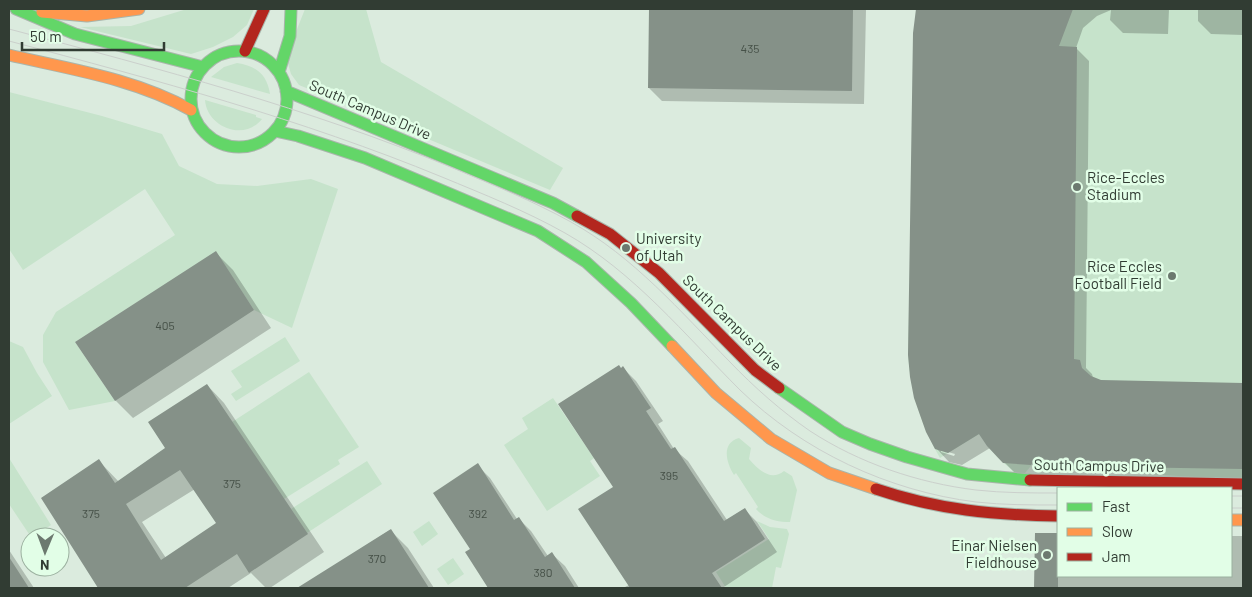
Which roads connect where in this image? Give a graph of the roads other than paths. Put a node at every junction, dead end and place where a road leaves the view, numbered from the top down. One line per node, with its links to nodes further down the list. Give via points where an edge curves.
1 (139, 9): 4 (street, via 87,16)
2 (264, 9): 5 (street)
3 (291, 9): 8 (street, via 290,36)
4 (20, 10): 7 (street, via 75,34)
5 (245, 51): 7 (street, via 215,57); 8 (street, via 270,62)
6 (9, 54): 10 (street, via 122,82 168,97)
7 (203, 67): 10 (street, via 191,90)
8 (279, 72): 9 (street)
9 (286, 91): 11 (street, via 287,106); 12 (street, South Campus Drive, via 553,203 610,234 659,273 755,370 842,432 870,444 967,474 1020,480)
10 (191, 110): 11 (street, via 211,139 227,146 244,147 261,142)
11 (275, 131): 13 (street, via 365,158 538,231 592,268 631,303 716,393 771,439 828,473 896,496 951,509 1002,515)
12 (1243, 484)
13 (1057, 516)

